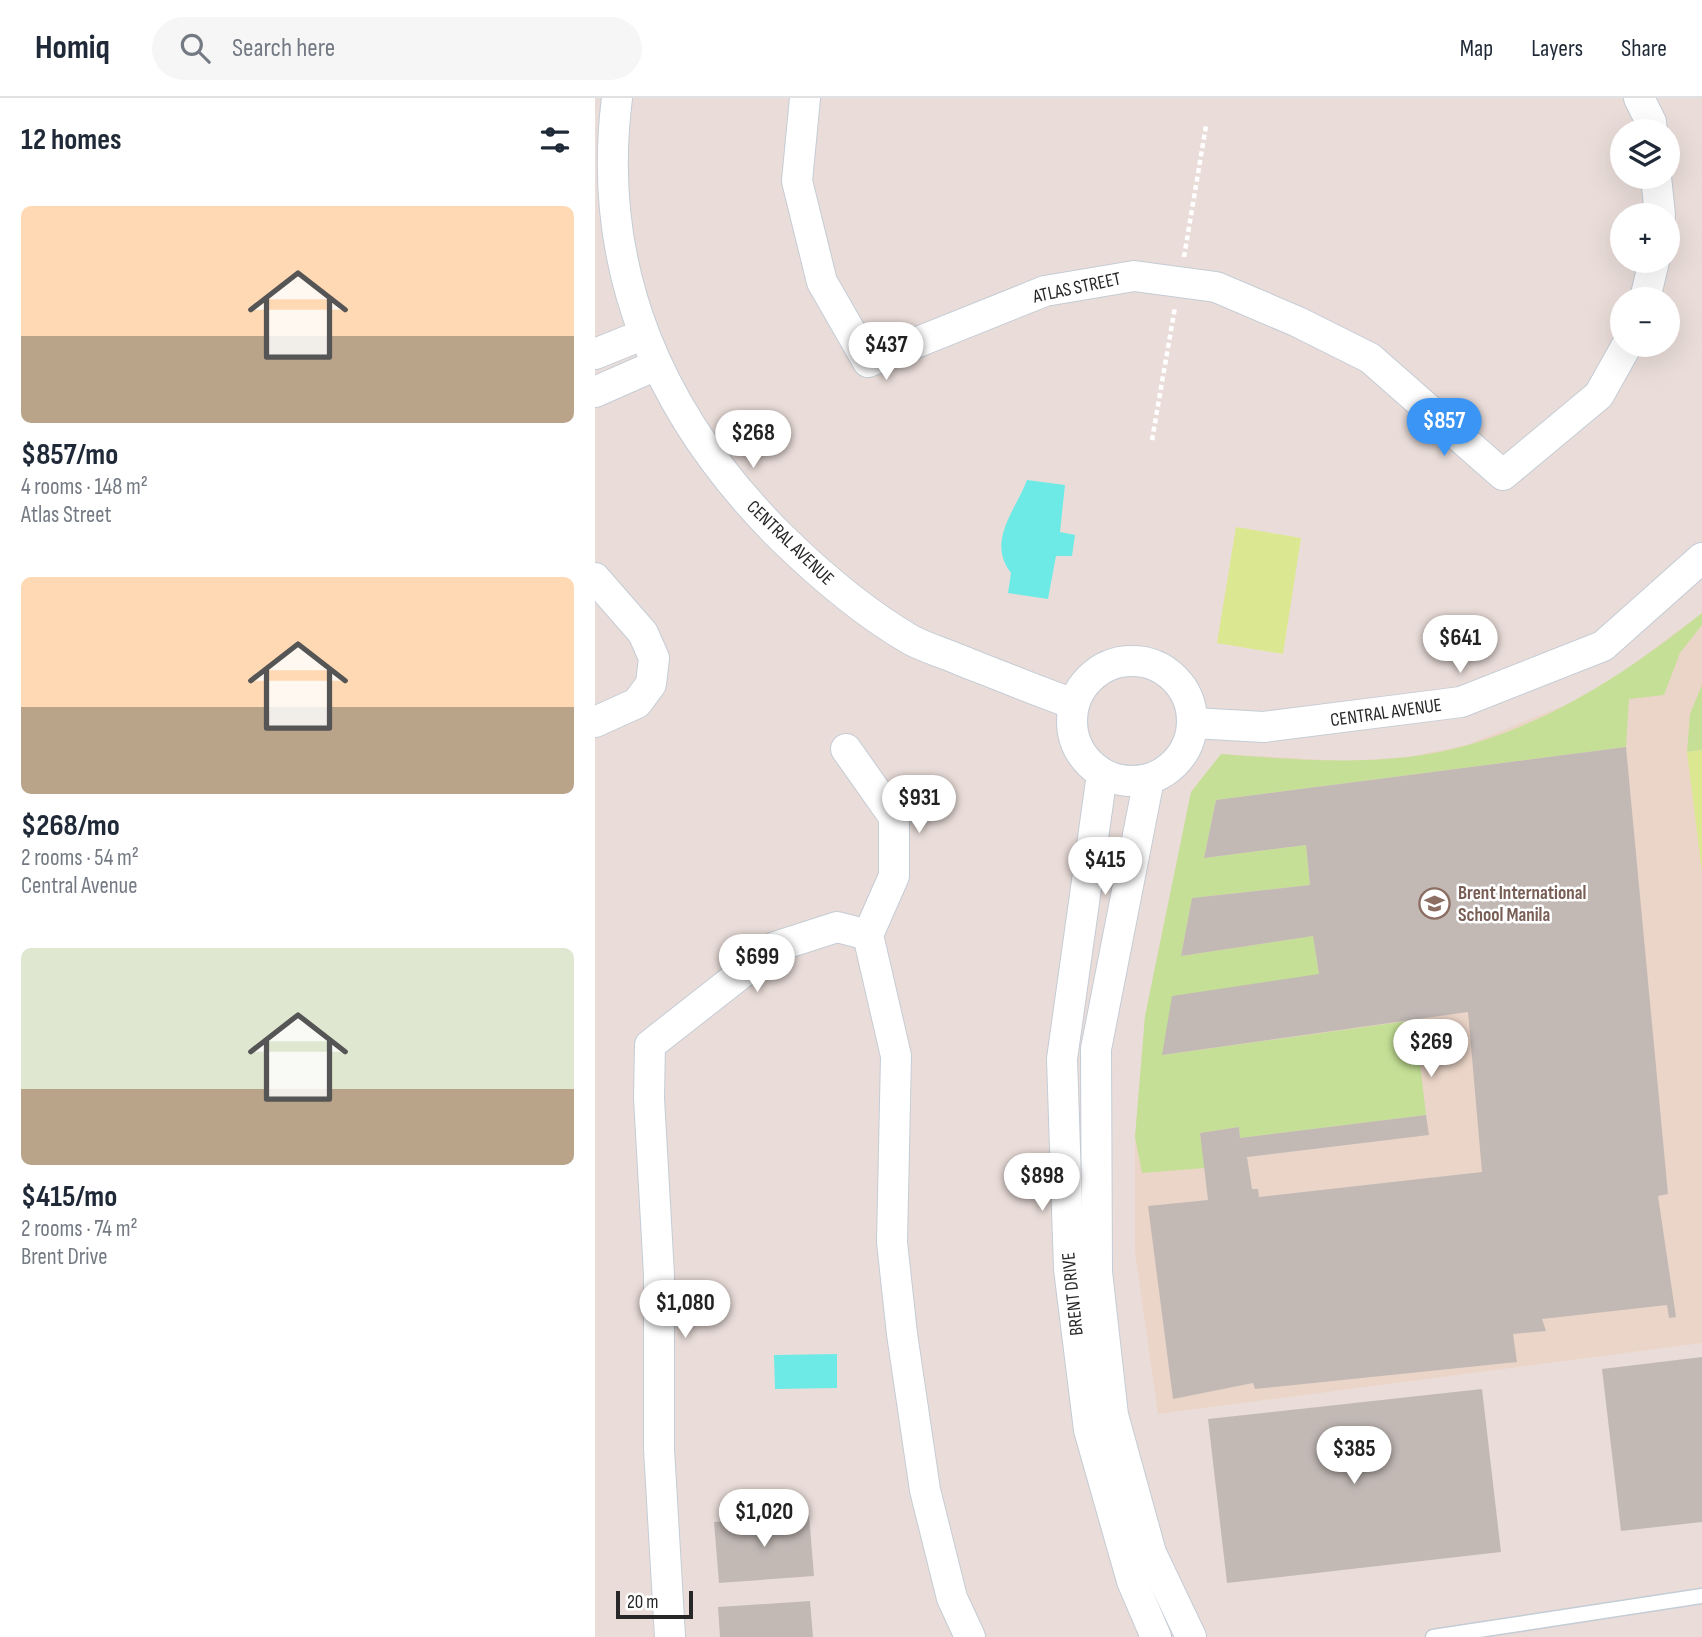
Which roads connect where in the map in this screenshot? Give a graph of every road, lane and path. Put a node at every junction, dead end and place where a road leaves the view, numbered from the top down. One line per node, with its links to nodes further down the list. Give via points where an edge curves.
1 (617, 98): 5 (street, CENTRAL AVENUE, via 613,126 617,239)
2 (804, 98): 7 (street, ATLAS STREET, via 797,181 822,282 868,362 1045,291 1134,276 1216,287 1370,358 1503,475 1599,395)
3 (1639, 98): 4 (street)
4 (1650, 119)
5 (642, 335): 6 (street); 8 (street, CENTRAL AVENUE)
6 (595, 354)
7 (1620, 357)
8 (654, 366): 9 (street); 12 (street, CENTRAL AVENUE, via 689,428 744,500 825,581 912,640)
9 (595, 392)
10 (1702, 558): 14 (street, CENTRAL AVENUE, via 1603,646 1461,702 1265,727)
11 (595, 578): 13 (street, via 642,633 654,658 650,684 637,703)
12 (1074, 704): 14 (street, via 1095,673 1113,663 1151,663 1182,686); 16 (street, via 1076,744)
13 (595, 722)
14 (1193, 723): 17 (street, via 1180,758)
15 (846, 749): 20 (street, via 894,817 894,876)
16 (1103, 774): 17 (street, via 1133,782); 18 (street, BRENT DRIVE)
17 (1149, 779): 19 (street, BRENT DRIVE)
18 (1082, 919): 19 (street); 21 (street, BRENT DRIVE, via 1062,1059)
19 (1120, 926): 21 (street, BRENT DRIVE, via 1096,1049)
20 (868, 936): 23 (street, via 837,927 775,947 650,1045 649,1111 659,1275 659,1449); 24 (street, via 896,1056 892,1242 902,1334 925,1490 952,1598)
21 (1083, 1270): 25 (street, BRENT DRIVE, via 1089,1430 1132,1581); 26 (street, BRENT DRIVE, via 1113,1415 1151,1553)
22 (1702, 1596): 27 (lane)
23 (670, 1637)
24 (970, 1637)
25 (1156, 1637)
26 (1191, 1637)
27 (1433, 1637)

